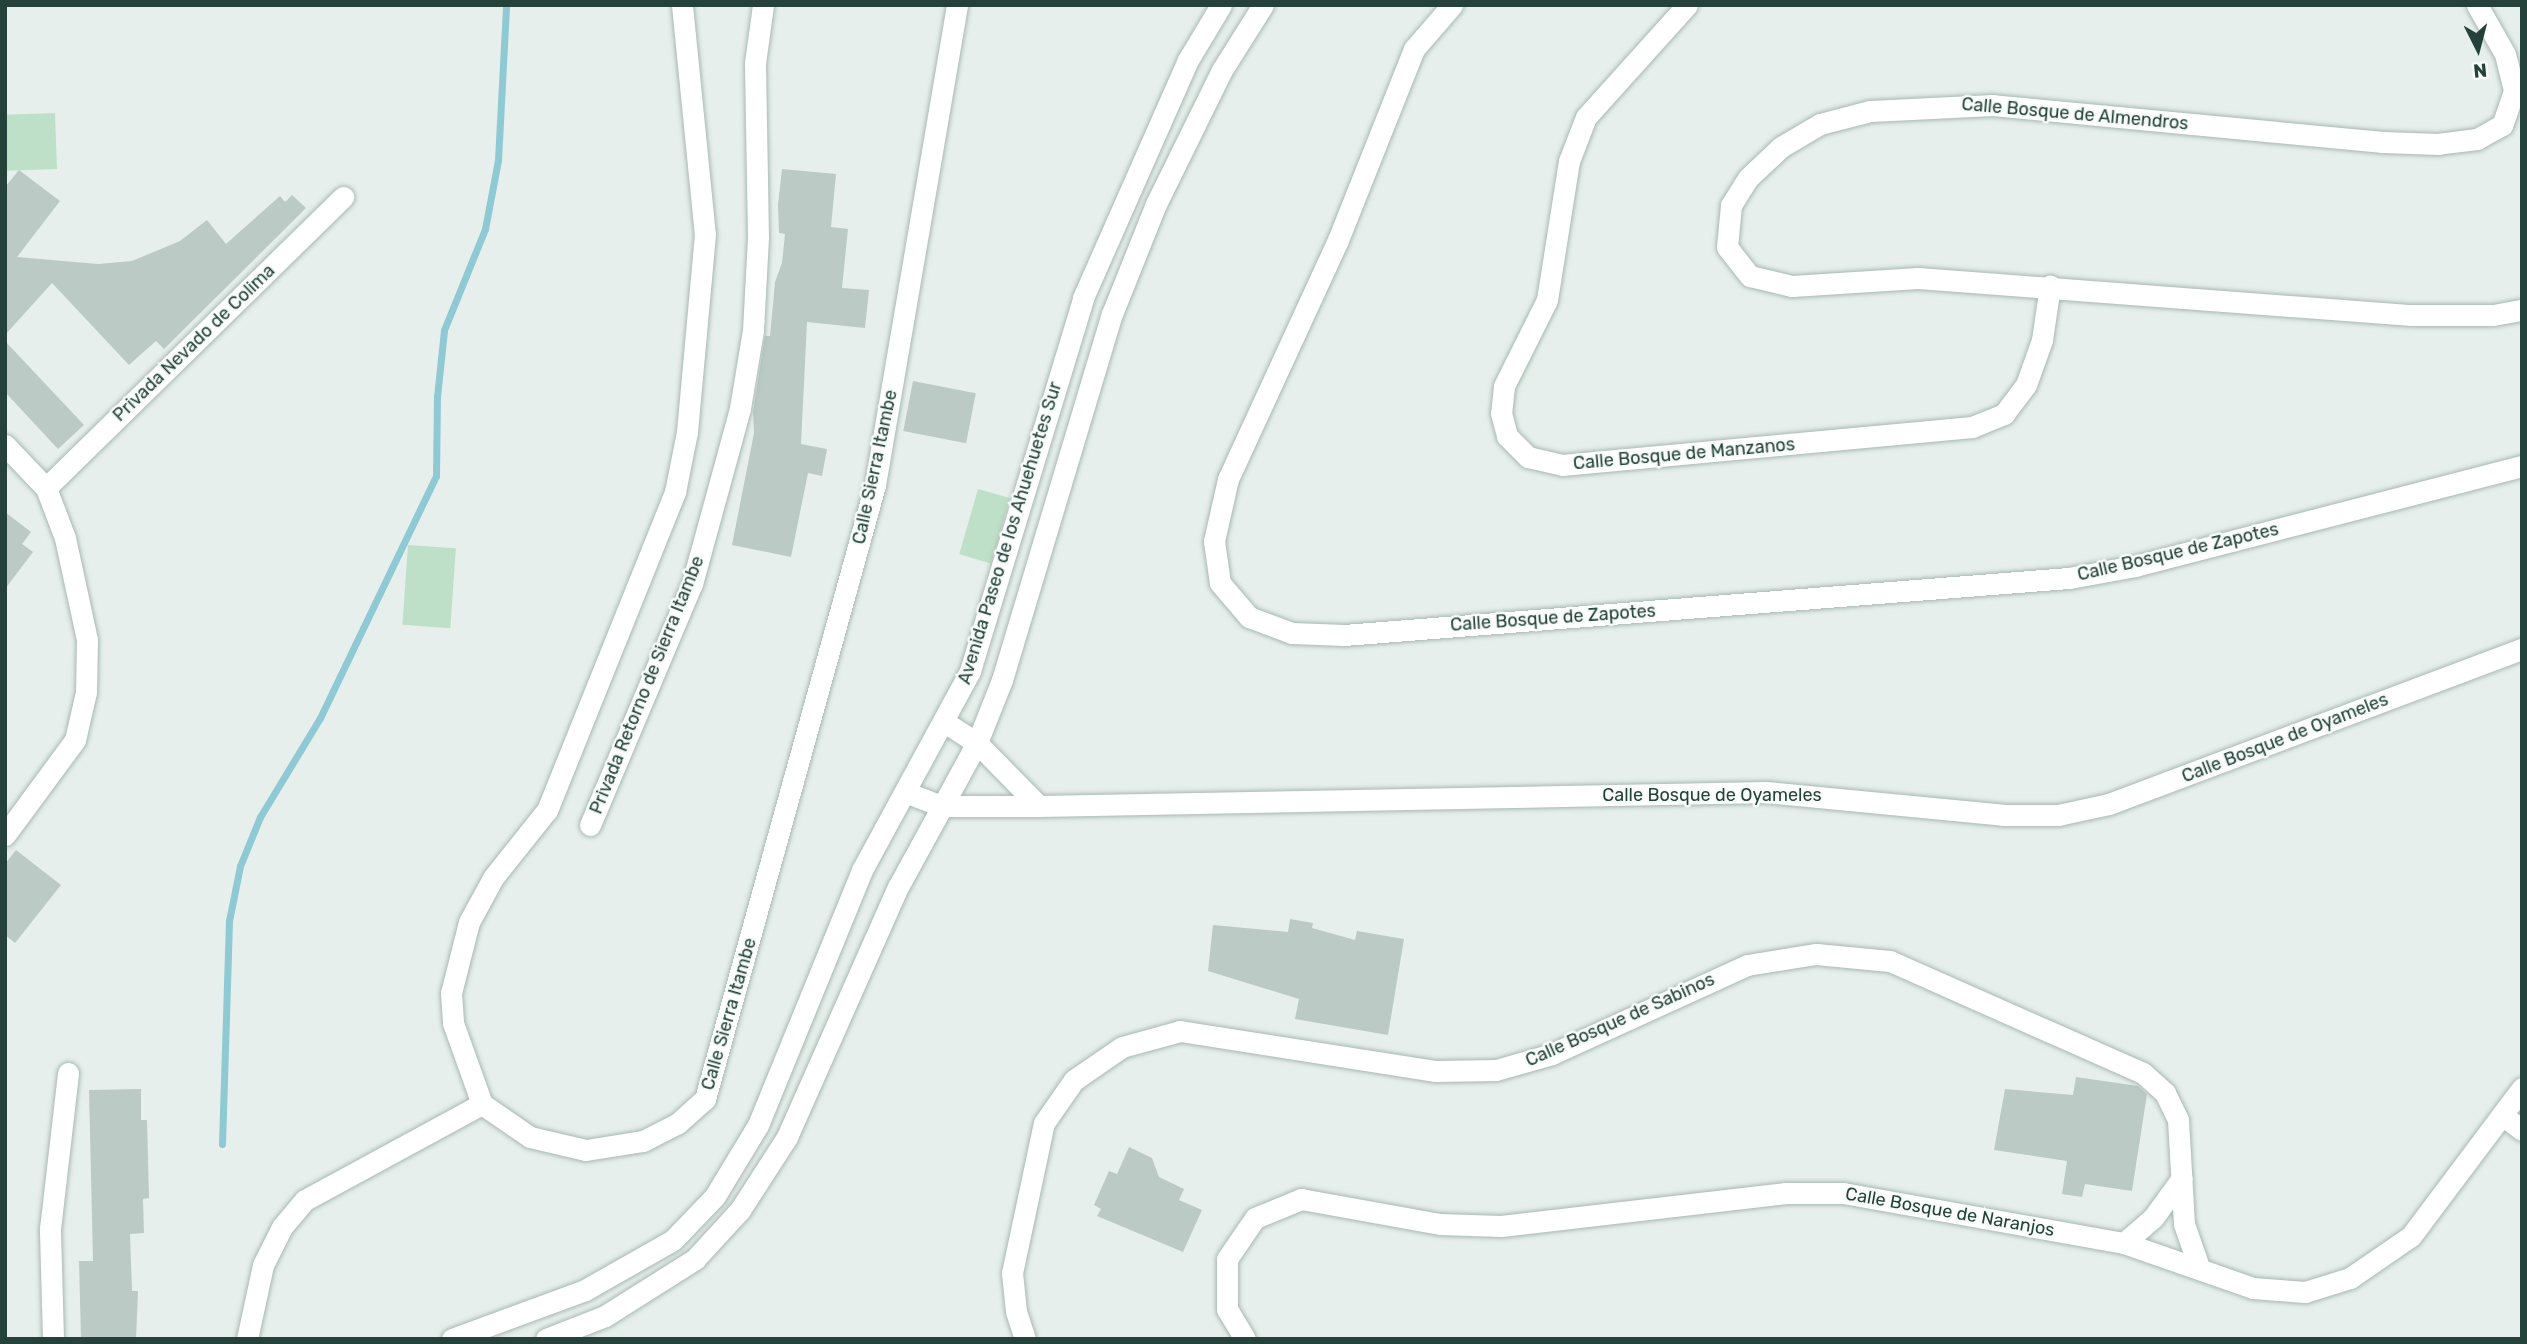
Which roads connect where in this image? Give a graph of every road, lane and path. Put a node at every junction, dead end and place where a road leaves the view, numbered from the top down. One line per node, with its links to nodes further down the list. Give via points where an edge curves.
1 (682, 5): 25 (street, via 705,234 682,462 657,546 547,810 493,878 462,941 451,1007)
2 (763, 5): 21 (street, Privada Retorno de Sierra Itambe, via 755,62 758,237 753,331 740,408 692,584)
3 (957, 5): 25 (street, Calle Sierra Itambe, via 875,485 705,1099 660,1134 624,1147 596,1150 566,1148 530,1137)
4 (1221, 5): 16 (street, Avenida Paseo de los Ahuehuetes Sur, via 1182,72 1083,298 970,671)
5 (1263, 5): 17 (street, Avenida Paseo de los Ahuehuetes Sur, via 1222,70 1156,204 1112,314 1002,680)
6 (1452, 5): 13 (street, Calle Bosque de Zapotes, via 1408,61 1338,240 1228,479 1214,541 1220,583 1249,617 1292,633 1344,635 2069,578 2135,566)
7 (1687, 5): 10 (street, Calle Bosque de Manzanos, via 1586,117 1569,161 1547,300 1504,386 1501,413 1507,436 1528,457 1562,465 1972,427 2004,414 2026,385 2042,340)
8 (2477, 5): 10 (street, Calle Bosque de Almendros, via 2505,54 2514,91 2502,125 2477,139 2440,144 2383,142 1993,105 1926,105 1870,111 1820,124 1781,147 1748,178 1731,205 1727,247 1750,276 1792,286 1918,278)
9 (343, 197): 14 (street, Privada Nevado de Colima)
10 (2050, 286): 11 (street, Calle Bosque de Almendros, via 2412,315 2493,315)
11 (2522, 310)
12 (5, 445): 14 (street)
13 (2522, 466)
14 (46, 488): 22 (street, via 65,538 87,640 86,692 75,740)
15 (2522, 649): 20 (street, Calle Bosque de Oyameles, via 2109,804 2058,816 2003,815 1766,792)
16 (946, 723): 17 (street); 18 (street, Avenida Paseo de los Ahuehuetes Sur)
17 (977, 743): 19 (street, Avenida Paseo de los Ahuehuetes Sur); 20 (street)
18 (905, 792): 19 (street); 33 (street, Avenida Paseo de los Ahuehuetes Sur, via 841,917 758,1125 715,1196 673,1240 636,1263 585,1290)
19 (942, 806): 20 (street, Calle Bosque de Oyameles); 34 (street, Avenida Paseo de los Ahuehuetes Sur, via 898,887 787,1137 740,1210 695,1259 656,1286 605,1316)
20 (1039, 806)
21 (590, 825)
22 (5, 835)
23 (68, 1073): 31 (street, via 50,1229)
24 (2522, 1088): 26 (street, Calle Bosque de Naranjos)
25 (482, 1104): 32 (street, via 306,1200 282,1227 263,1265)
26 (2502, 1115): 27 (street); 30 (street, Calle Bosque de Naranjos, via 2411,1236 2350,1278 2326,1287 2284,1292 2246,1286)
27 (2522, 1130)
28 (2182, 1178): 29 (street, via 2153,1218); 30 (street, Calle Bosque de Sabinos, via 2184,1224); 35 (street, Calle Bosque de Sabinos, via 2178,1120 2165,1093 2143,1073 1891,961 1866,957 1816,954 1747,965 1552,1054 1496,1070 1436,1071 1170,1033 1103,1057 1074,1080 1050,1110 1012,1273)
29 (2124, 1243): 30 (street, Calle Bosque de Naranjos); 36 (street, Calle Bosque de Naranjos, via 1843,1193 1786,1193 1501,1226 1440,1224 1301,1199 1255,1219 1227,1259 1227,1308)
30 (2199, 1267)
31 (53, 1339)
32 (247, 1339)
33 (452, 1339)
34 (546, 1339)
35 (1025, 1339)
36 (1245, 1339)

